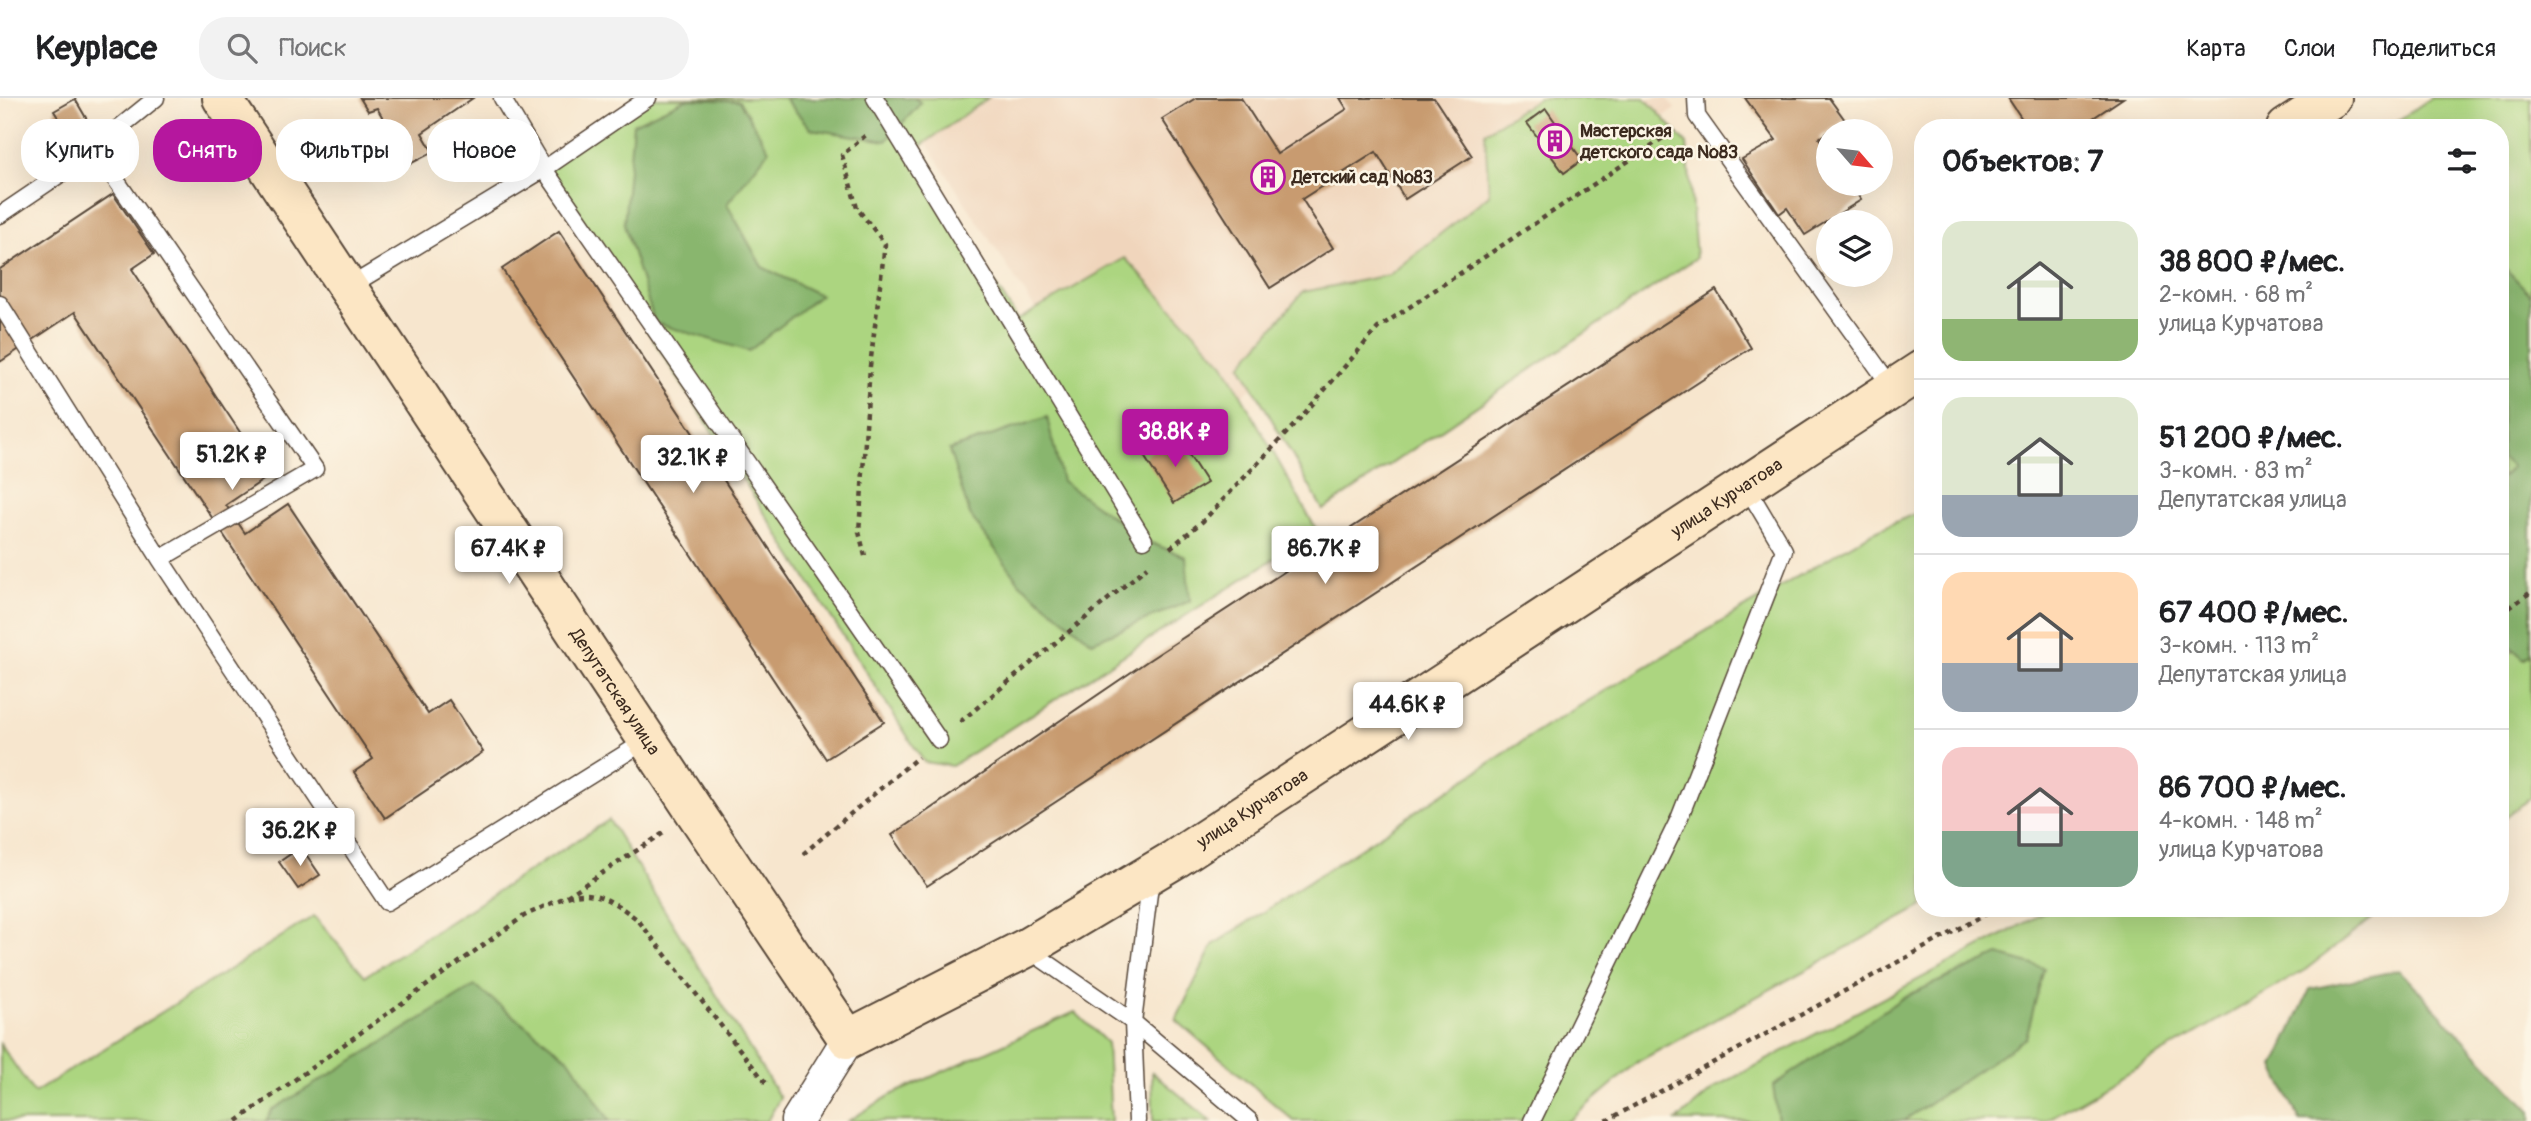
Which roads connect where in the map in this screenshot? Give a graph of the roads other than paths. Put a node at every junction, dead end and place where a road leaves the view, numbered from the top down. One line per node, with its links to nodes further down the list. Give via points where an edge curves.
1 (156, 98): 8 (lane)
2 (222, 98): 14 (street, Депутатская улица)
3 (502, 98): 10 (lane)
4 (648, 98): 10 (lane)
5 (875, 98): 18 (lane)
6 (1696, 98): 16 (lane, via 1697,116)
7 (2332, 98): 9 (street)
8 (130, 119)
9 (2300, 119)
10 (544, 169): 14 (lane); 21 (lane)
11 (49, 182): 13 (lane)
12 (118, 182): 19 (lane, via 315,469)
13 (0, 215)
14 (347, 288): 20 (street, Депутатская улица)
15 (0, 304): 19 (lane)
16 (1908, 379): 17 (street, улица Курчатова)
17 (1746, 486): 22 (street, улица Курчатова); 29 (lane, via 1784,550 1679,819)
18 (1144, 540)
19 (160, 559): 20 (lane, via 387,902)
20 (647, 740): 25 (street, Депутатская улица)
21 (939, 740)
22 (1152, 872): 23 (street, улица Курчатова); 24 (lane)
23 (1027, 948): 24 (lane); 25 (street, улица Курчатова)
24 (1133, 1022): 27 (lane); 28 (lane)
25 (848, 1039): 26 (street)
26 (797, 1121)
27 (1137, 1121)
28 (1250, 1121)
29 (1532, 1121)

